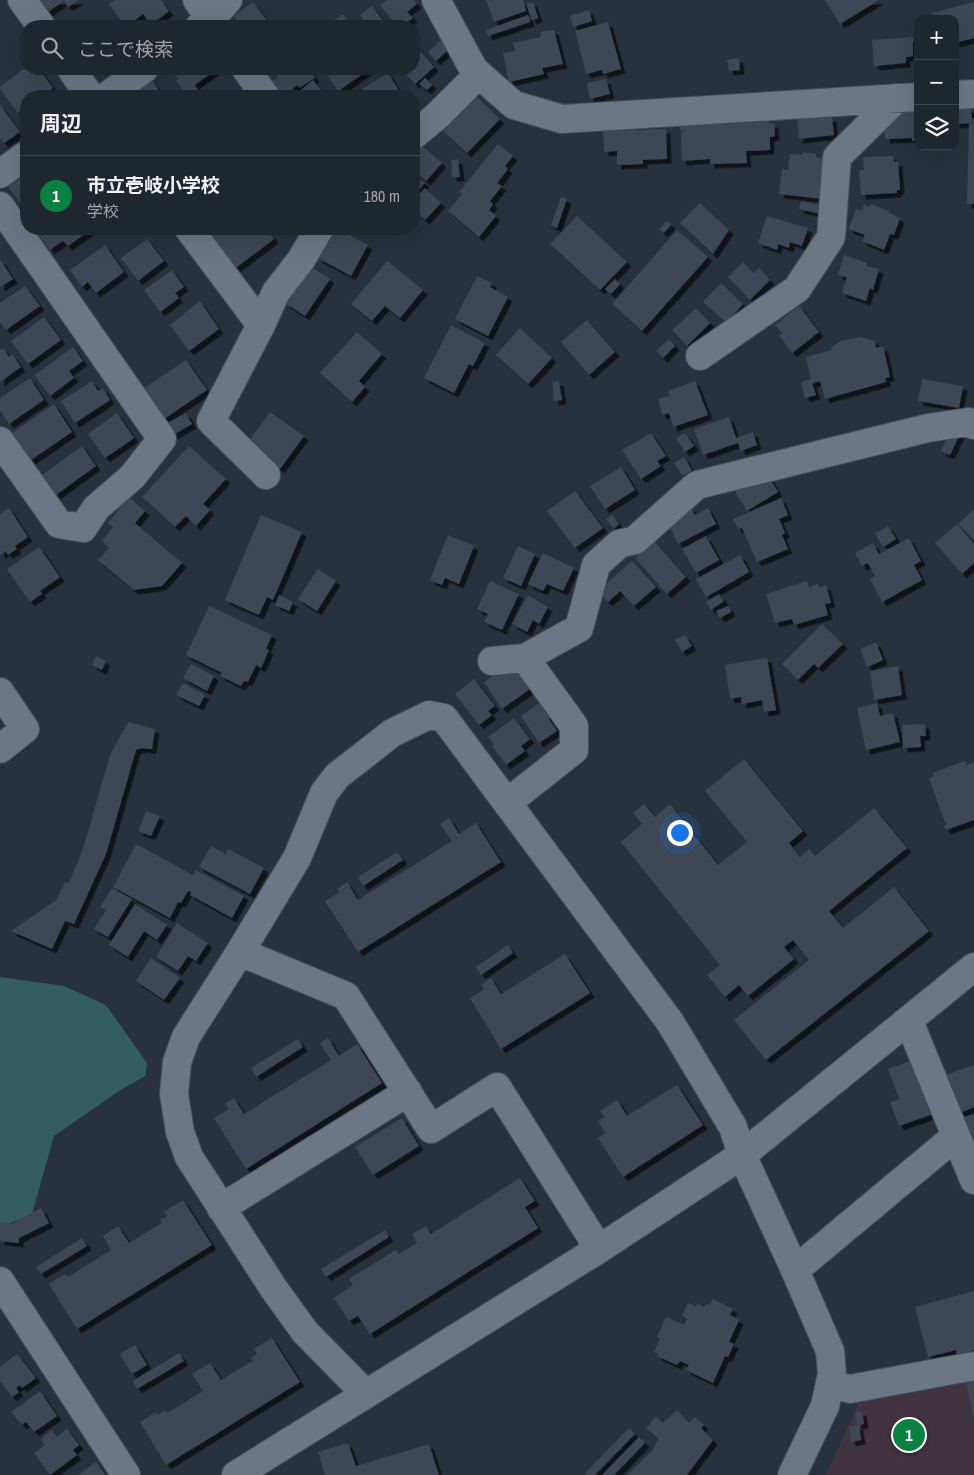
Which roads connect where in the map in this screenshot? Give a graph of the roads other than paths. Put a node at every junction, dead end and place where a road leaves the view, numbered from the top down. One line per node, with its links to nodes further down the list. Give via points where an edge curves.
1 (22, 0): 3 (street)
2 (436, 0): 4 (street)
3 (37, 20)
4 (479, 74): 13 (street, via 514,105 562,119); 14 (street)
5 (75, 75): 8 (street)
6 (136, 75): 9 (street)
7 (250, 75): 10 (street)
8 (86, 90)
9 (115, 90)
10 (261, 90)
11 (974, 94): 12 (street)
12 (959, 95)
13 (907, 98): 23 (street, via 838,156 831,237 797,289)
14 (420, 130)
15 (20, 159): 16 (street)
16 (0, 174)
17 (0, 206): 19 (street)
18 (20, 235): 25 (street, via 162,440 132,477 96,508 83,528 58,524)
19 (20, 235)
20 (194, 235): 22 (street)
21 (316, 235): 22 (street, via 276,292)
22 (261, 325): 26 (street, via 211,422)
23 (700, 356)
24 (974, 425): 27 (street, via 968,422 928,428 697,485 635,540 619,544 596,565 579,628)
25 (0, 441)
26 (266, 475)
27 (525, 658): 28 (street); 31 (street, via 574,726 574,750)
28 (492, 661)
29 (0, 692): 30 (street, via 25,729)
30 (0, 749)
31 (507, 803): 32 (street, via 444,718 429,716 392,733 337,776 324,793 297,858); 37 (street, via 670,1022 733,1127)
32 (240, 952): 35 (street, via 346,996); 39 (street, via 186,1037 177,1062 174,1094 180,1132 189,1157)
33 (974, 967): 34 (street)
34 (905, 1023): 36 (street, via 913,1031); 37 (street)
35 (408, 1092): 39 (street); 40 (street, via 431,1129 497,1087)
36 (956, 1136): 38 (street); 41 (street)
37 (742, 1155): 40 (street); 41 (street)
38 (974, 1180)
39 (221, 1208): 45 (street, via 305,1332)
40 (599, 1249): 45 (street)
41 (795, 1270): 44 (street, via 830,1351)
42 (0, 1282): 46 (street)
43 (974, 1366): 44 (street, via 850,1389)
44 (830, 1384): 48 (street, via 825,1406)
45 (366, 1394): 47 (street)
46 (126, 1475)
47 (236, 1475)
48 (792, 1475)

